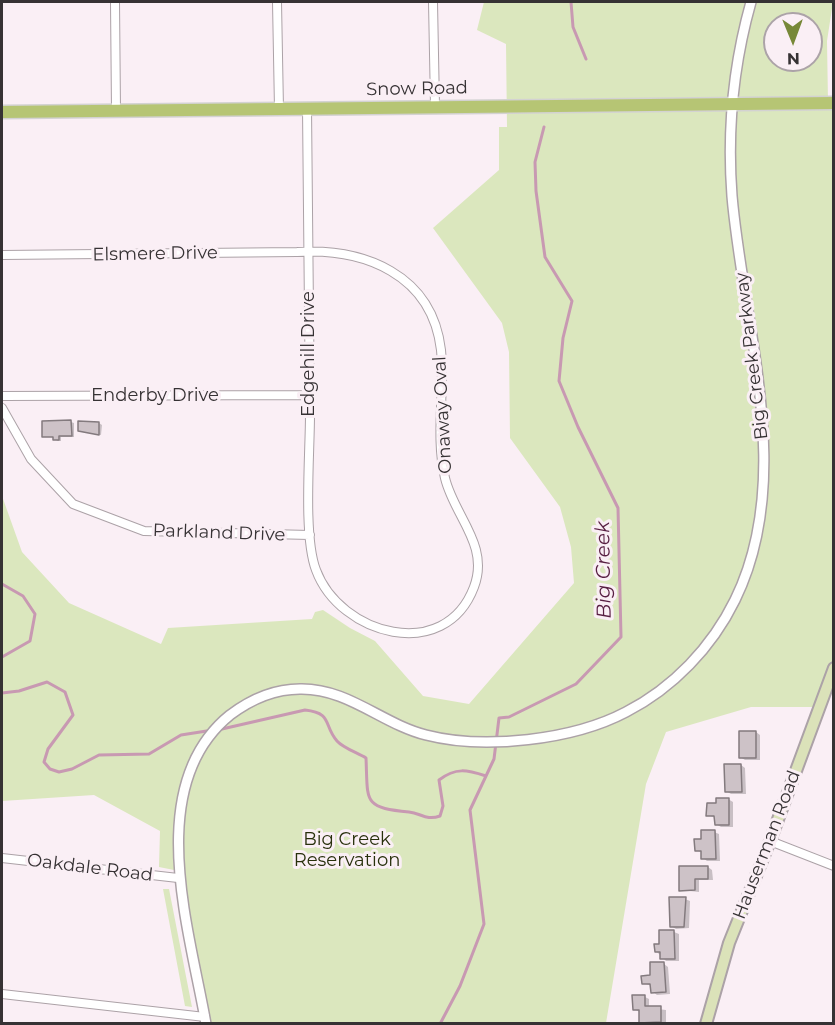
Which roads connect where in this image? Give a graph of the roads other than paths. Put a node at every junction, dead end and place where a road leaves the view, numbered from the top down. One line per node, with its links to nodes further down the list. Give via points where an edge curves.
1 (115, 2): 10 (street)
2 (277, 2): 9 (street)
3 (434, 2): 7 (street)
4 (751, 2): 5 (street, Big Creek Parkway)
5 (731, 103): 6 (main road, Snow Road); 7 (main road, Snow Road); 23 (street, Big Creek Parkway, via 732,195 762,408 763,485 750,560 735,599 712,638 681,674 624,714 518,742 473,742 427,735 400,726 346,698 321,691 299,688 262,696 221,723 203,744 183,796)
6 (834, 103)
7 (435, 106): 8 (main road, Snow Road)
8 (307, 108): 9 (main road, Snow Road); 12 (street, Edgehill Drive)
9 (279, 109): 10 (main road, Snow Road)
10 (116, 110): 11 (main road, Snow Road)
11 (2, 112)
12 (308, 252): 13 (street, Elsmere Drive); 14 (street, Edgehill Drive); 18 (street, Onaway Oval, via 346,254 374,261 401,278 428,310 440,348 441,453 445,477 450,496 473,537 478,557 474,588 459,615 427,632 401,634 372,626)
13 (2, 255)
14 (309, 395): 15 (street, Enderby Drive); 17 (street, Edgehill Drive)
15 (2, 396)
16 (2, 408): 17 (street, Parkland Drive, via 31,459 73,504 144,531)
17 (310, 535): 18 (street, Edgehill Drive, via 315,570)
18 (331, 595)
19 (834, 668): 20 (main road, Hauserman Road)
20 (770, 841): 22 (street); 26 (main road, Hauserman Road, via 729,943)
21 (2, 858): 23 (street, Oakdale Road)
22 (834, 866)
23 (178, 878): 25 (street, Big Creek Parkway)
24 (2, 994): 25 (street)
25 (205, 1020)
26 (706, 1023)

